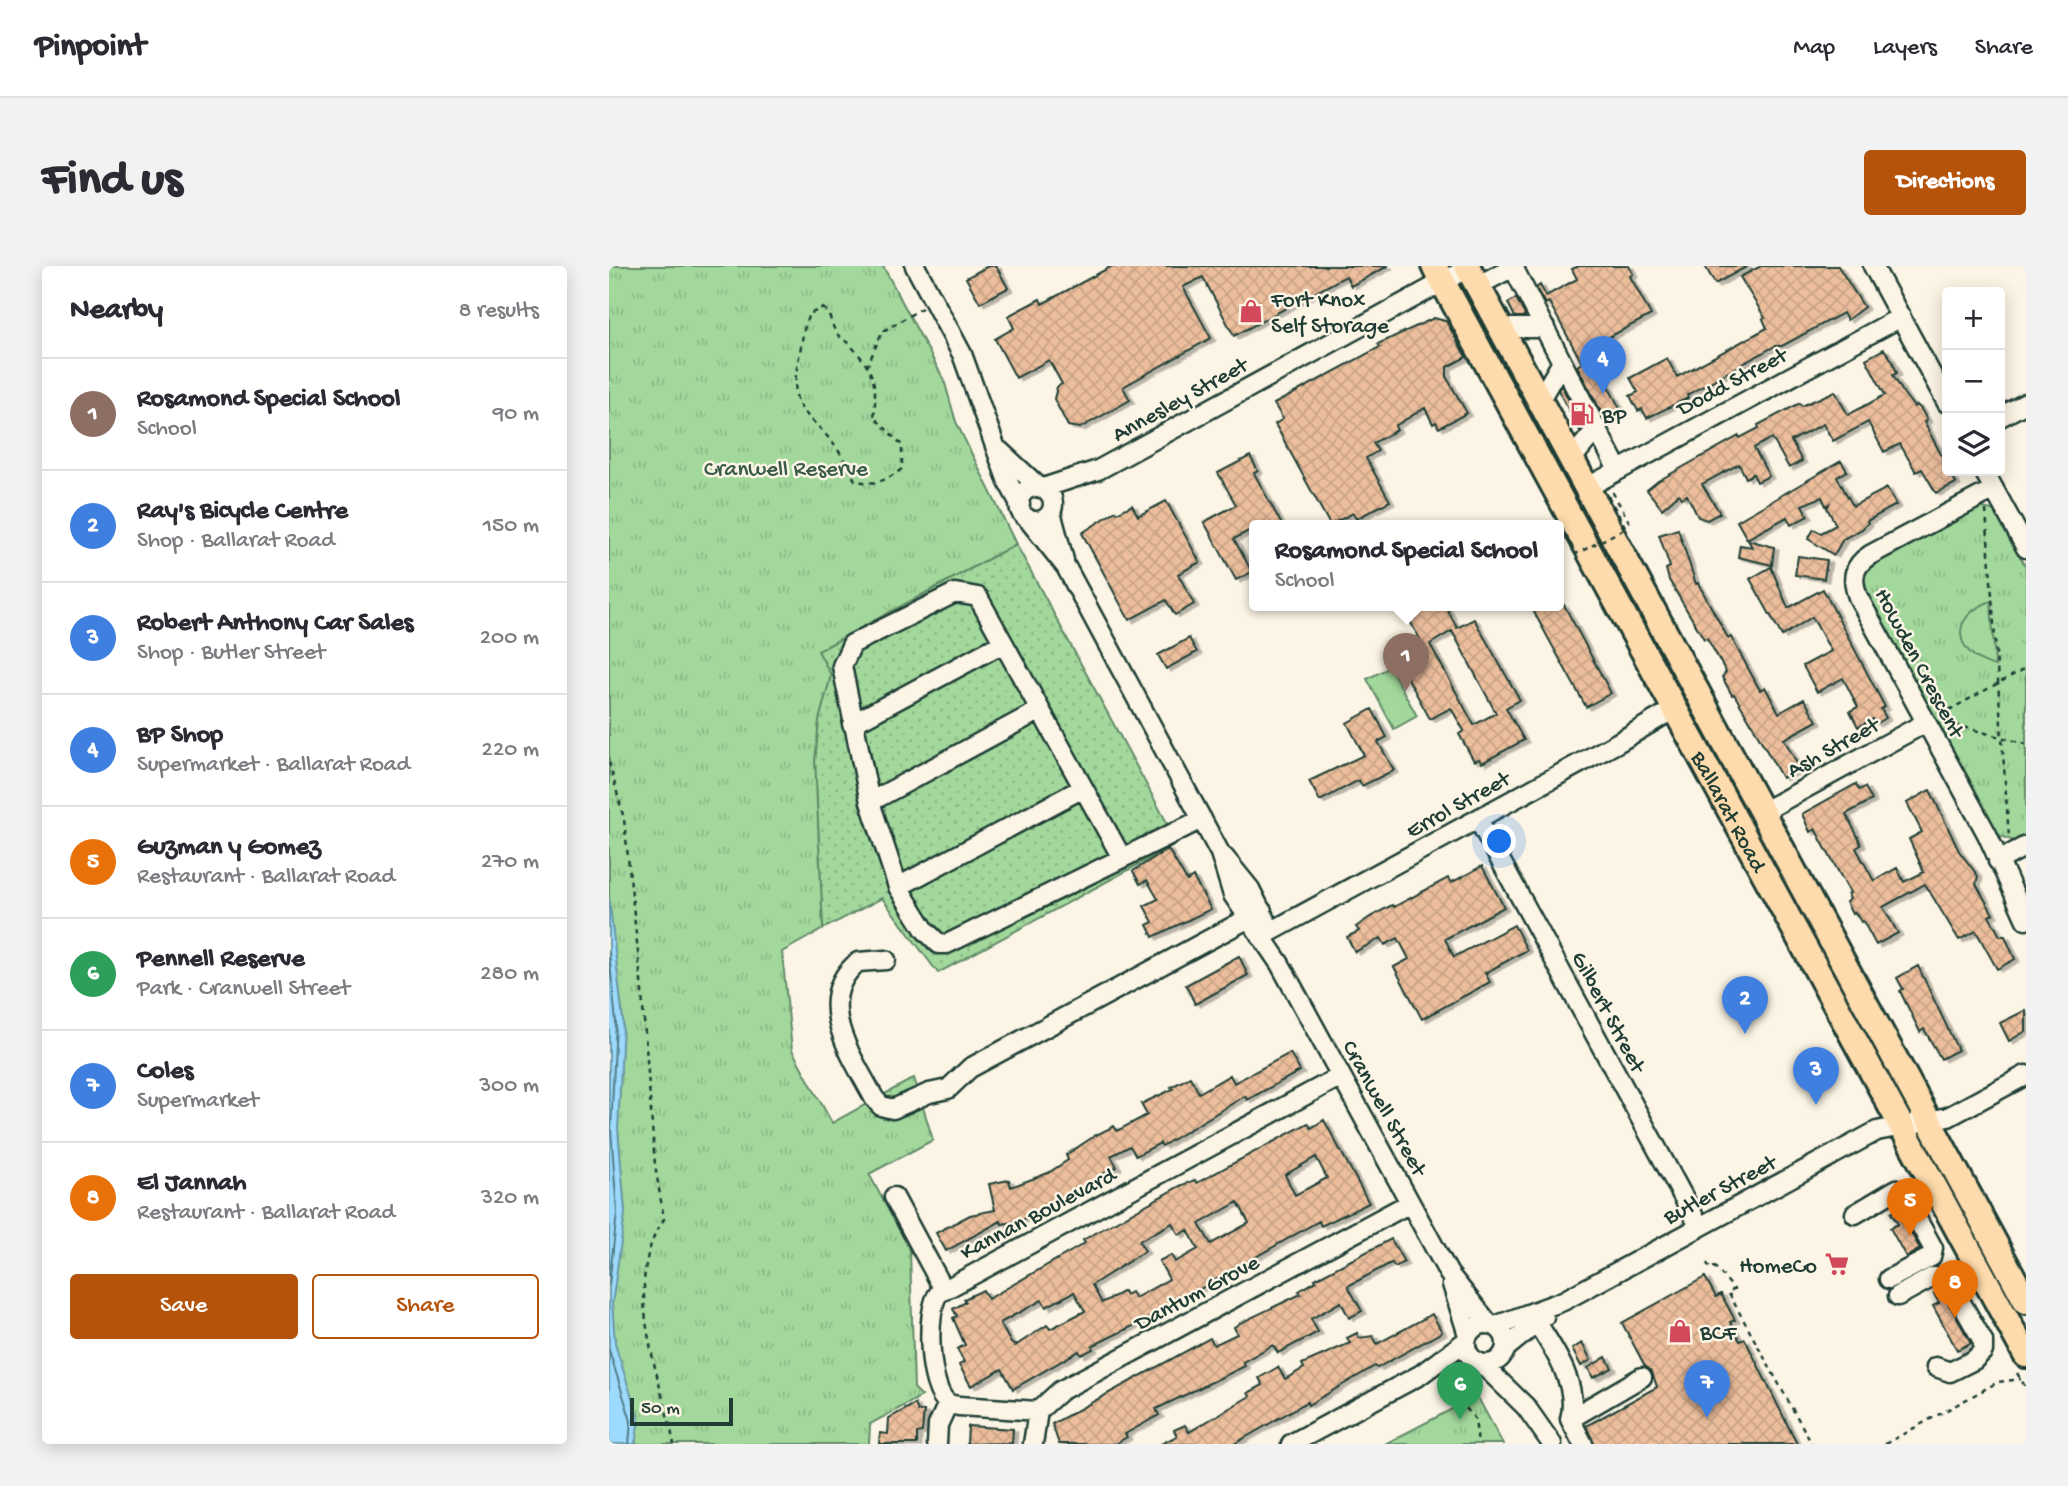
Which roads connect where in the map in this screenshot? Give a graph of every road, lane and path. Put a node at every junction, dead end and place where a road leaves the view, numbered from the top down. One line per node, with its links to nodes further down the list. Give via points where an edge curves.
1 (916, 266): 6 (street, Cranwell Street)
2 (1514, 266): 4 (street, Annesley Street); 9 (street)
3 (1873, 266): 7 (street)
4 (1471, 273): 5 (street, Annesley Street); 8 (highway, Ballarat Road)
5 (1438, 274): 19 (street, Annesley Street); 34 (highway, Ballarat Road)
6 (934, 302): 11 (path, via 882,332); 17 (street, Cranwell Street, via 962,354)
7 (1901, 317): 12 (street); 20 (street, Dodd Street)
8 (1500, 328): 9 (street); 13 (highway, Ballarat Road)
9 (1545, 328): 10 (street)
10 (1562, 362): 13 (street); 16 (street)
11 (867, 367): 11 (path, via 837,334 826,311 809,314 793,386 798,405 837,448 855,480 870,484 884,482 902,469 902,445 874,417 877,388)
12 (1942, 394)
13 (1539, 401): 18 (highway, Ballarat Road)
14 (2026, 403): 15 (street)
15 (2005, 414)
16 (1597, 428): 18 (street); 20 (street)
17 (1000, 451): 22 (street, Cranwell Street); 26 (street, Cranwell Street, via 1008,482)
18 (1571, 460): 23 (highway, Ballarat Road)
19 (1098, 470): 22 (street, Annesley Street); 25 (street, Annesley Street)
20 (1618, 470): 23 (street, Dodd Street)
21 (1985, 476): 24 (street)
22 (1042, 488): 25 (street, via 1051,495); 26 (street, via 1026,491)
23 (1586, 488): 43 (highway, Ballarat Road)
24 (1989, 495): 29 (street); 33 (path); 36 (street, Howden Crescent, via 1870,555 1854,573 1858,597)
25 (1052, 509): 26 (street, via 1037,520); 30 (street, Cranwell Street)
26 (1023, 511): 30 (street, Cranwell Street)
27 (1630, 525): 28 (path, bridge, via 1613,493 1608,496 1626,528 1576,554)
28 (1564, 531)
29 (2026, 548)
30 (1066, 567): 44 (street, Cranwell Street)
31 (1003, 643): 35 (street); 37 (street); 37 (street, via 978,597 955,593 852,644 842,666)
32 (2026, 668): 33 (path)
33 (1999, 684): 36 (path); 38 (path)
34 (1674, 709): 45 (street, Errol Street); 58 (highway, Ballarat Road)
35 (1040, 710): 41 (street); 42 (street)
36 (1925, 723): 38 (path, via 1945,722); 43 (street, Ash Street); 49 (street, Howden Crescent)
37 (852, 724): 42 (street)
38 (2003, 738): 39 (path); 46 (path)
39 (2026, 744)
40 (609, 762): 83 (path, via 624,819 655,1165 664,1219 653,1235 642,1283 644,1305)
41 (1083, 788): 48 (street); 50 (street)
42 (870, 802): 50 (street)
43 (1762, 812): 57 (highway, Ballarat Road)
44 (1202, 819): 48 (street); 51 (street, Cranwell Street, via 1220,853 1233,895)
45 (1478, 819): 53 (street, Errol Street); 62 (street, Gilbert Street)
46 (2009, 838)
47 (2026, 846): 49 (street)
48 (1122, 858): 50 (street, via 947,944 939,944 925,930)
49 (1998, 861): 52 (street, Howden Crescent)
50 (898, 887)
51 (1255, 915): 53 (street, Cranwell Street); 54 (street, via 970,1068 948,1089 887,1109 876,1101 841,1036 837,991 857,962)
52 (2026, 920)
53 (1266, 935): 56 (street, Cranwell Street)
54 (886, 960)
55 (2026, 1075): 57 (street, Butler Street, via 1948,1117)
56 (1341, 1076): 60 (street, Cranwell Street); 66 (street, Kannan Boulevard)
57 (1930, 1120): 58 (street, Butler Street); 68 (highway, Ballarat Road)
58 (1901, 1124): 62 (street, Butler Street, via 1877,1131); 75 (highway, Ballarat Road)
59 (894, 1197): 66 (street)
60 (1411, 1203): 64 (street, Cranwell Street); 81 (street, Dantum Grove, via 1060,1391)
61 (1855, 1214): 65 (street, via 1897,1189 1933,1248 1931,1257)
62 (1699, 1226): 69 (street, Butler Street)
63 (1707, 1264): 90 (path, via 1730,1283 1734,1290 1728,1293)
64 (1449, 1274): 70 (street, Cranwell Street); 71 (street, Cranwell Street)
65 (1889, 1279)
66 (944, 1290): 79 (street, via 934,1299 931,1316 934,1378)
67 (1901, 1301): 74 (street, via 1934,1278 1947,1278 1983,1341 1983,1351 1974,1360 1950,1372)
68 (2026, 1301)
69 (1535, 1319): 70 (street, Butler Street); 72 (street, Butler Street); 82 (street, via 1569,1383)
70 (1492, 1325): 71 (street, via 1477,1326); 72 (street, via 1504,1335)
71 (1467, 1338): 73 (street, via 1468,1353); 76 (street)
72 (1505, 1351): 73 (street, via 1493,1363); 80 (street)
73 (1479, 1363): 76 (street); 80 (street)
74 (1936, 1367)
75 (2024, 1367): 91 (path)
76 (1420, 1375): 86 (street)
77 (1642, 1377): 82 (street)
78 (1447, 1385): 87 (path, via 1475,1419)
79 (949, 1403): 81 (street); 84 (street, via 938,1425)
80 (1526, 1407): 88 (street)
81 (1038, 1410): 85 (street)
82 (1570, 1419): 89 (street)
83 (674, 1444)
84 (937, 1444)
85 (1033, 1444)
86 (1291, 1444)
87 (1478, 1444)
88 (1552, 1444)
89 (1583, 1444)
90 (1812, 1444)
91 (1885, 1444)

